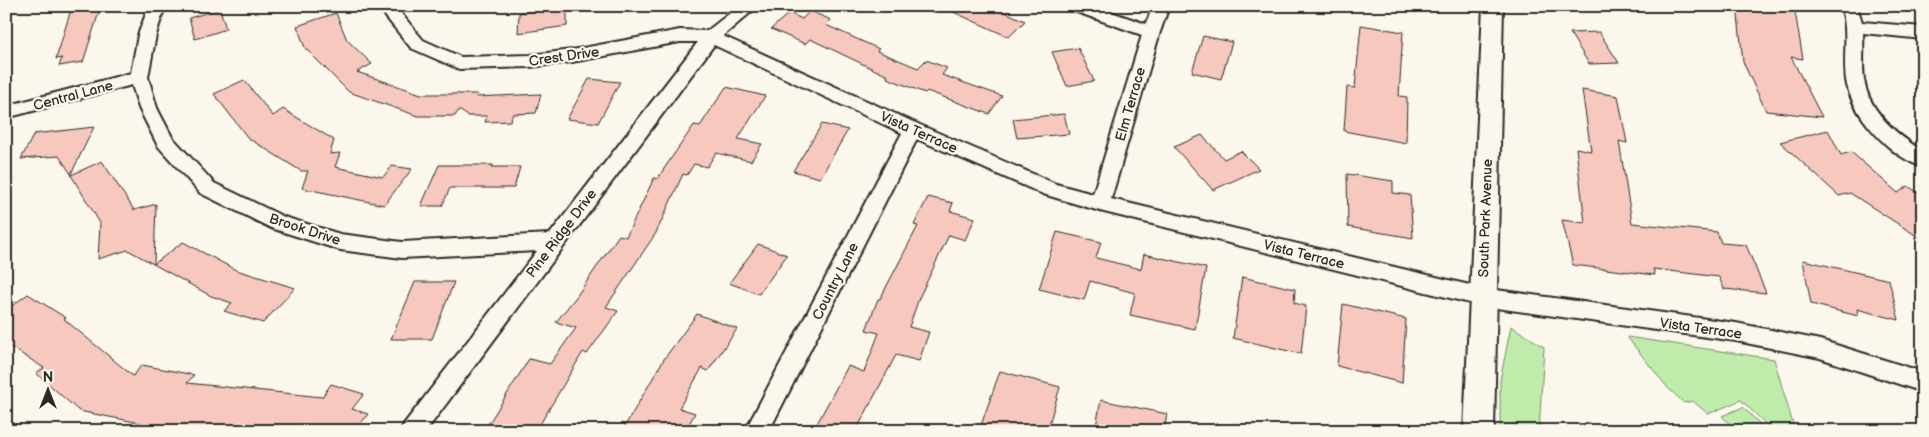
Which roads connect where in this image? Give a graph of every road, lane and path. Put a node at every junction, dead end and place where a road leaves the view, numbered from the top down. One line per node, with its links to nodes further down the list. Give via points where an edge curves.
1 (157, 6): 12 (street, Brook Drive, via 147,35)
2 (392, 6): 11 (street, Crest Drive, via 392,13 417,44 459,63 530,61 680,36)
3 (750, 6): 11 (street)
4 (1077, 6): 9 (street)
5 (1161, 6): 9 (street, Elm Terrace)
6 (1493, 6): 18 (street, South Park Avenue)
7 (1850, 6): 8 (street)
8 (1855, 27): 10 (street); 15 (street, via 1855,80 1863,104 1892,138)
9 (1151, 32): 16 (street, Elm Terrace)
10 (1923, 33)
11 (711, 37): 14 (street, Vista Terrace); 17 (street, Pine Ridge Drive)
12 (139, 77): 13 (street, Central Lane); 17 (street, Brook Drive, via 148,108 165,141 207,188 278,223 340,242 402,250)
13 (6, 112)
14 (913, 130): 16 (street, Vista Terrace, via 1050,189); 21 (street, Country Lane)
15 (1923, 160)
16 (1100, 204): 18 (street, Vista Terrace)
17 (554, 242): 20 (street, Pine Ridge Drive)
18 (1482, 297): 19 (street, Vista Terrace, via 1736,332 1820,349); 22 (street, South Park Avenue)
19 (1923, 382)
20 (412, 431)
21 (757, 431)
22 (1479, 431)

